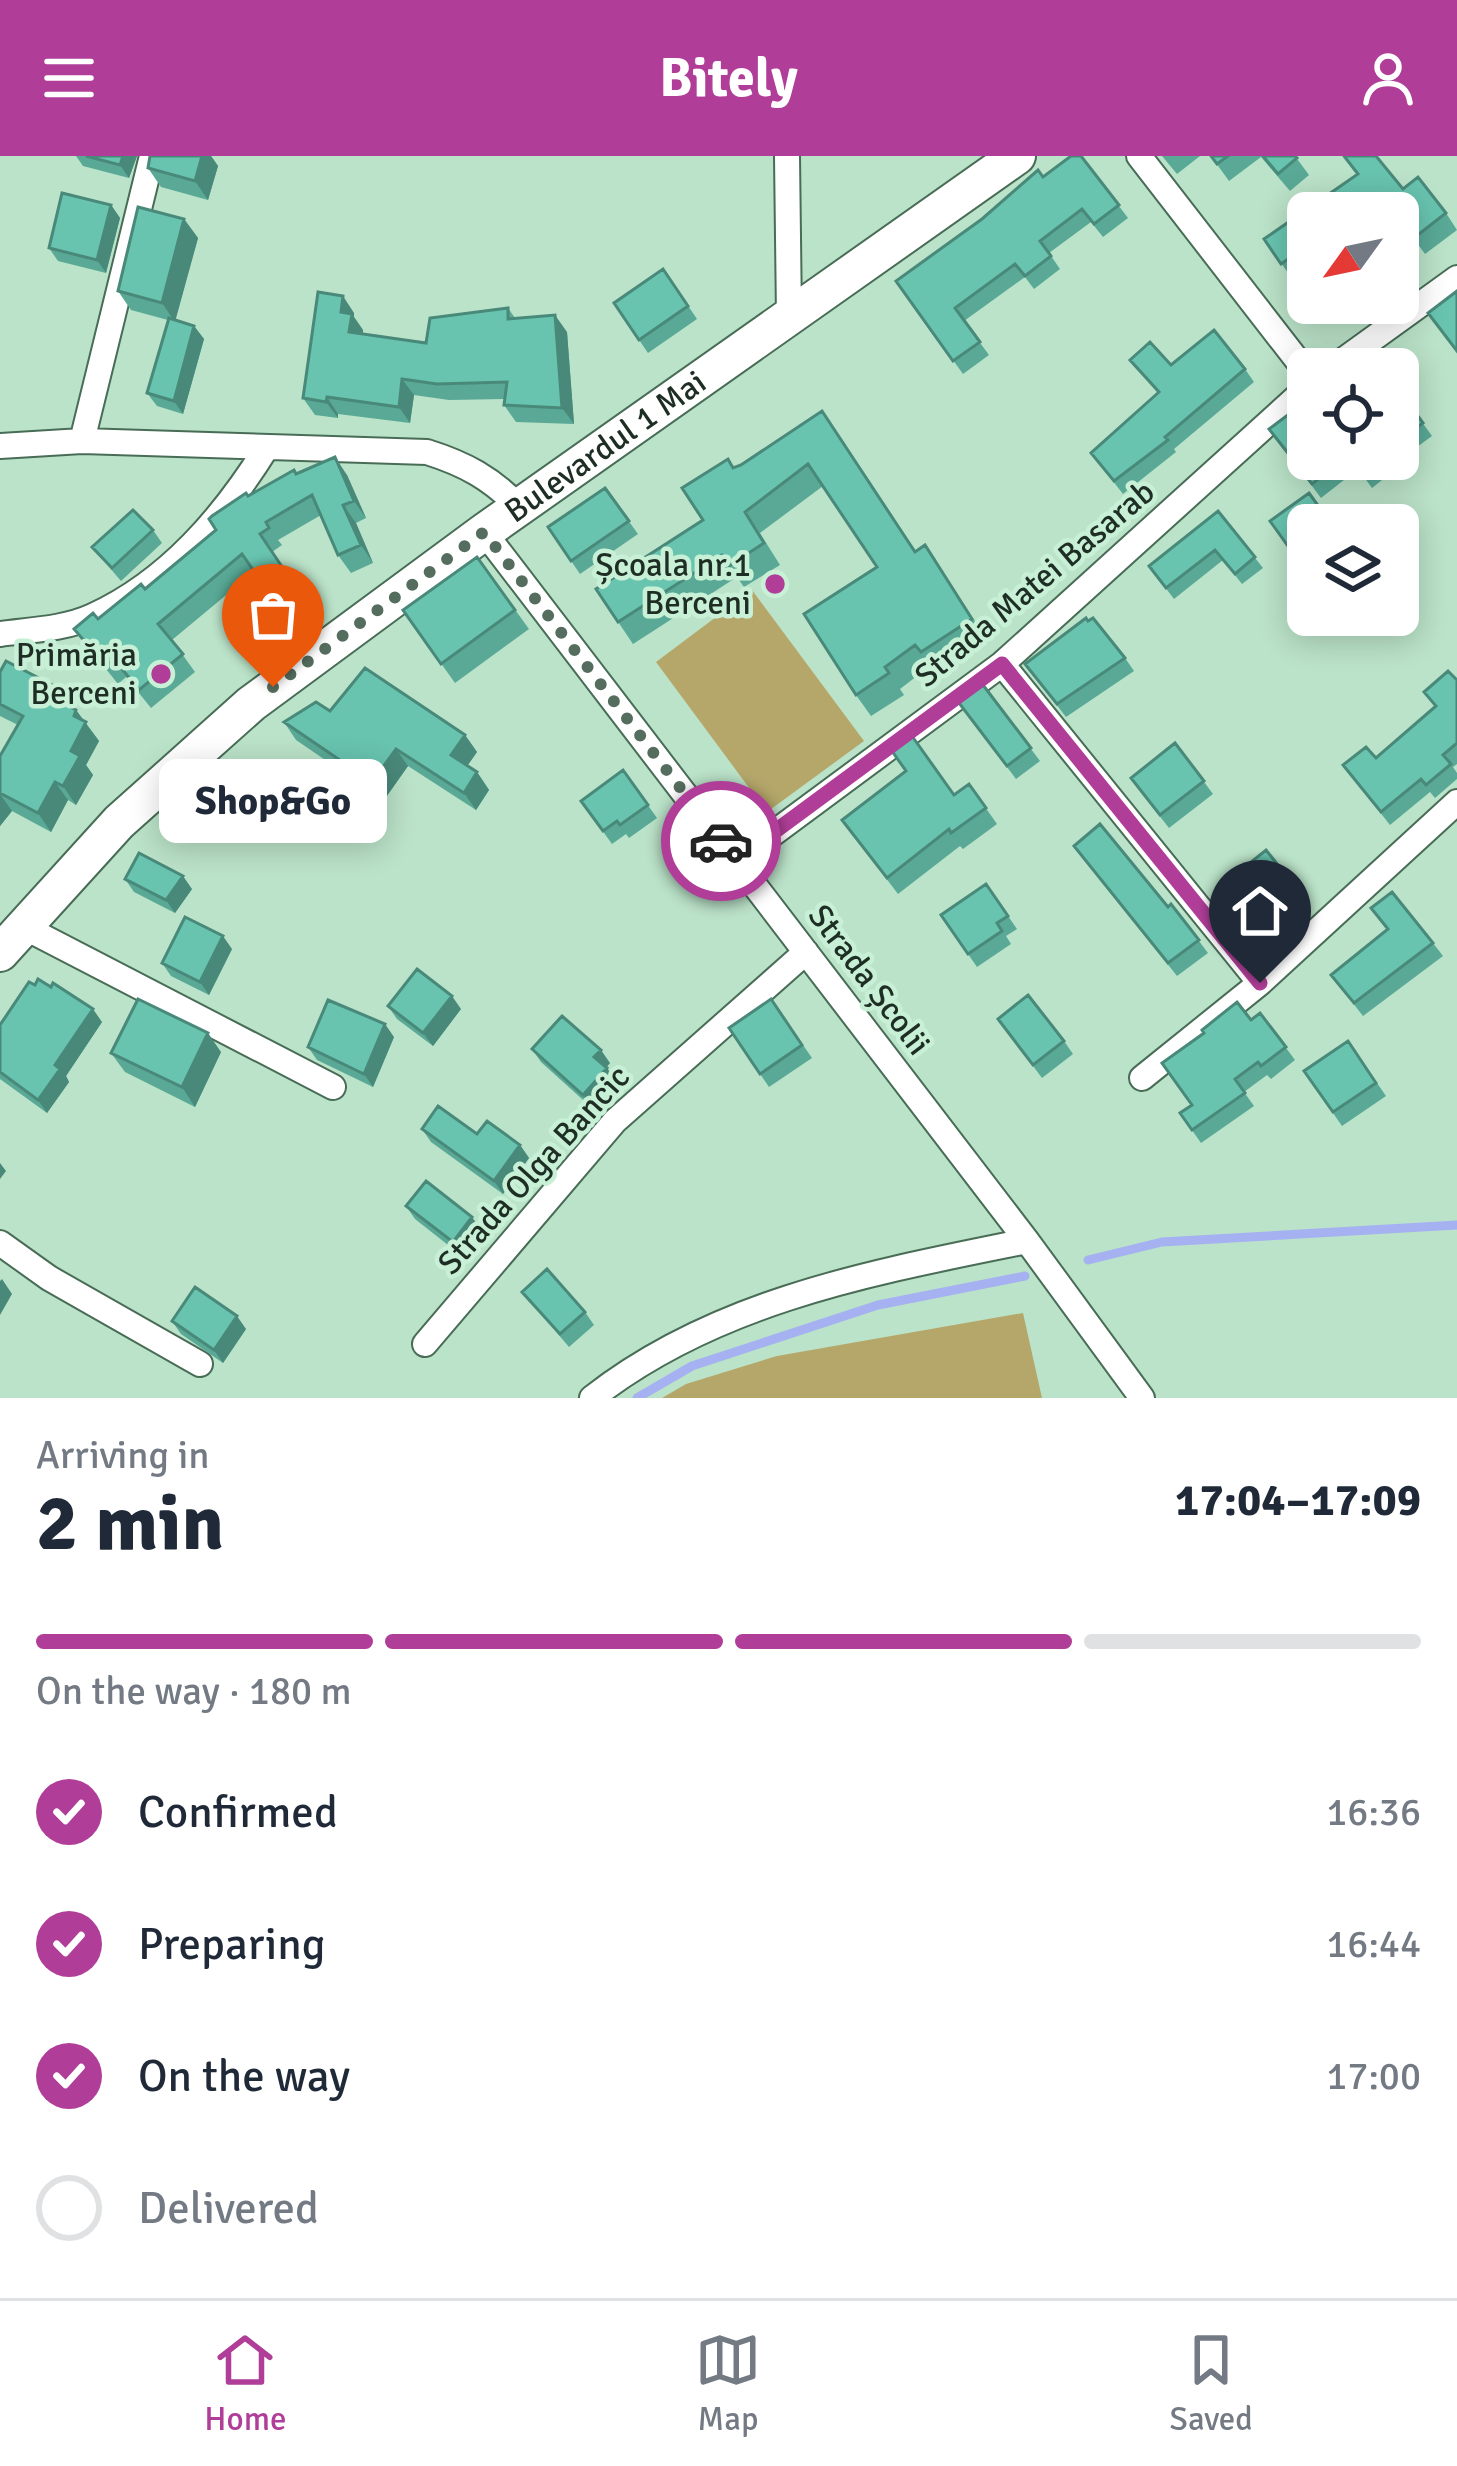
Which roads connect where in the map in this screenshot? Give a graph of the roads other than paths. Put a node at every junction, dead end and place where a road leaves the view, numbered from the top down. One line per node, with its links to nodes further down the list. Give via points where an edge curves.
1 (152, 156): 10 (street)
2 (788, 156): 6 (street)
3 (1017, 156): 6 (main road, Bulevardul 1 Mai)
4 (1139, 156): 7 (street)
5 (1457, 278): 8 (street)
6 (790, 317): 13 (main road, Bulevardul 1 Mai)
7 (1288, 348)
8 (1360, 348)
9 (1287, 406): 16 (street, Strada Matei Basarab)
10 (82, 441): 11 (street); 12 (street)
11 (0, 446)
12 (267, 446): 13 (street, via 427,452 475,470); 15 (street, via 207,530 128,595 90,618)
13 (519, 507): 14 (main road, Bulevardul 1 Mai)
14 (484, 532): 18 (street, Strada Școlii); 19 (main road, Bulevardul 1 Mai, via 201,746)
15 (0, 634)
16 (1002, 664): 18 (street, Strada Matei Basarab); 21 (street)
17 (1455, 808): 21 (street)
18 (736, 860): 20 (street, Strada Școlii)
19 (11, 940): 23 (street)
20 (806, 952): 24 (street, Strada Școlii); 26 (street, Strada Olga Bancic, via 615,1121)
21 (1260, 983): 22 (street)
22 (1142, 1078)
23 (333, 1088)
24 (1028, 1241): 28 (street, via 794,1295 687,1335); 29 (street, Strada Școlii)
25 (0, 1243): 27 (street)
26 (425, 1344)
27 (200, 1364)
28 (592, 1398)
29 (1142, 1398)

